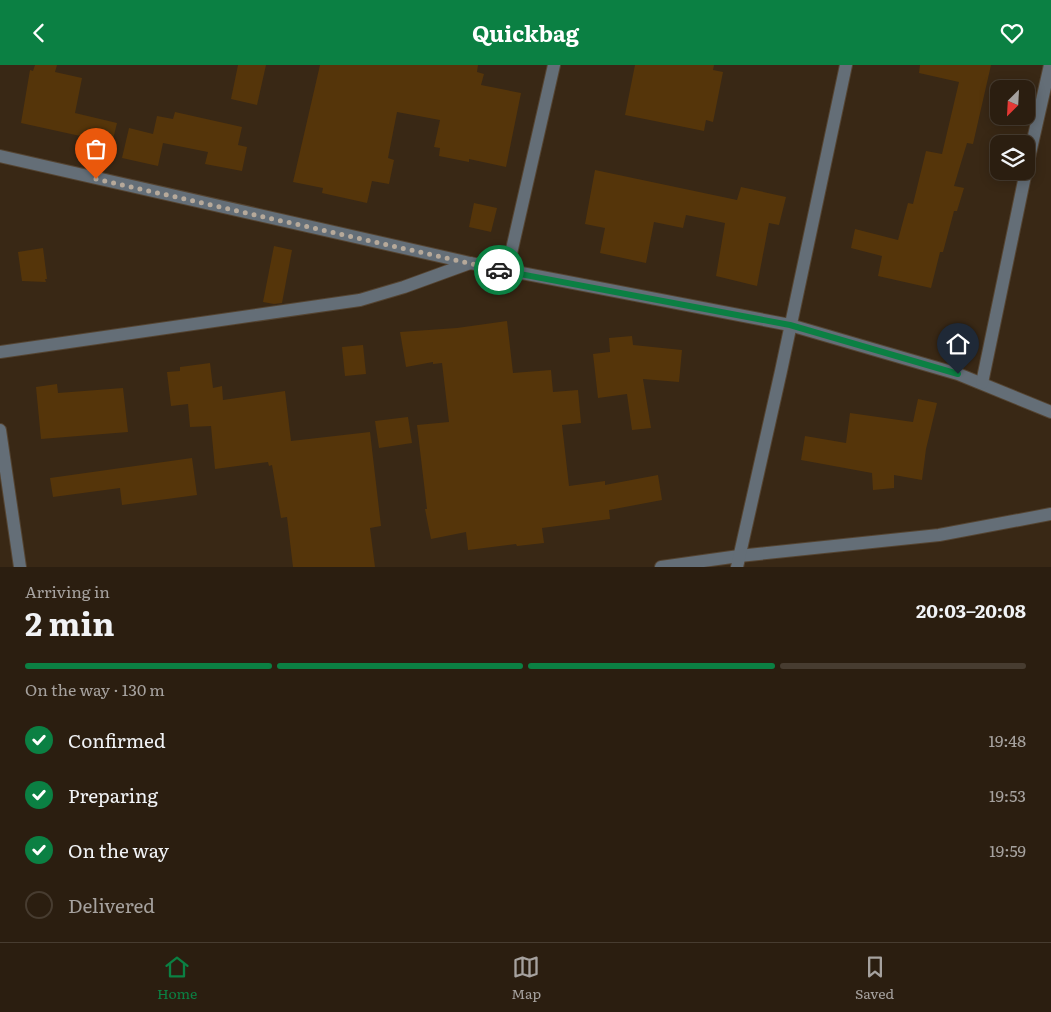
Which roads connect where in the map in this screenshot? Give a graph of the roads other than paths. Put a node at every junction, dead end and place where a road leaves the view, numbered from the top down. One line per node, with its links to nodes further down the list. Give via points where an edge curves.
1 (554, 65): 8 (street)
2 (846, 65): 9 (street)
3 (1050, 65): 4 (street)
4 (1034, 135)
5 (0, 157): 7 (street)
6 (1024, 180): 11 (street)
7 (470, 263): 8 (street); 10 (street, via 360,300)
8 (507, 271): 9 (street)
9 (790, 325): 11 (street); 15 (street)
10 (0, 352)
11 (982, 383): 12 (street)
12 (1051, 412)
13 (0, 429): 16 (street)
14 (1051, 514): 15 (street, via 939,535)
15 (738, 561): 17 (street)
16 (20, 567)
17 (661, 567)

